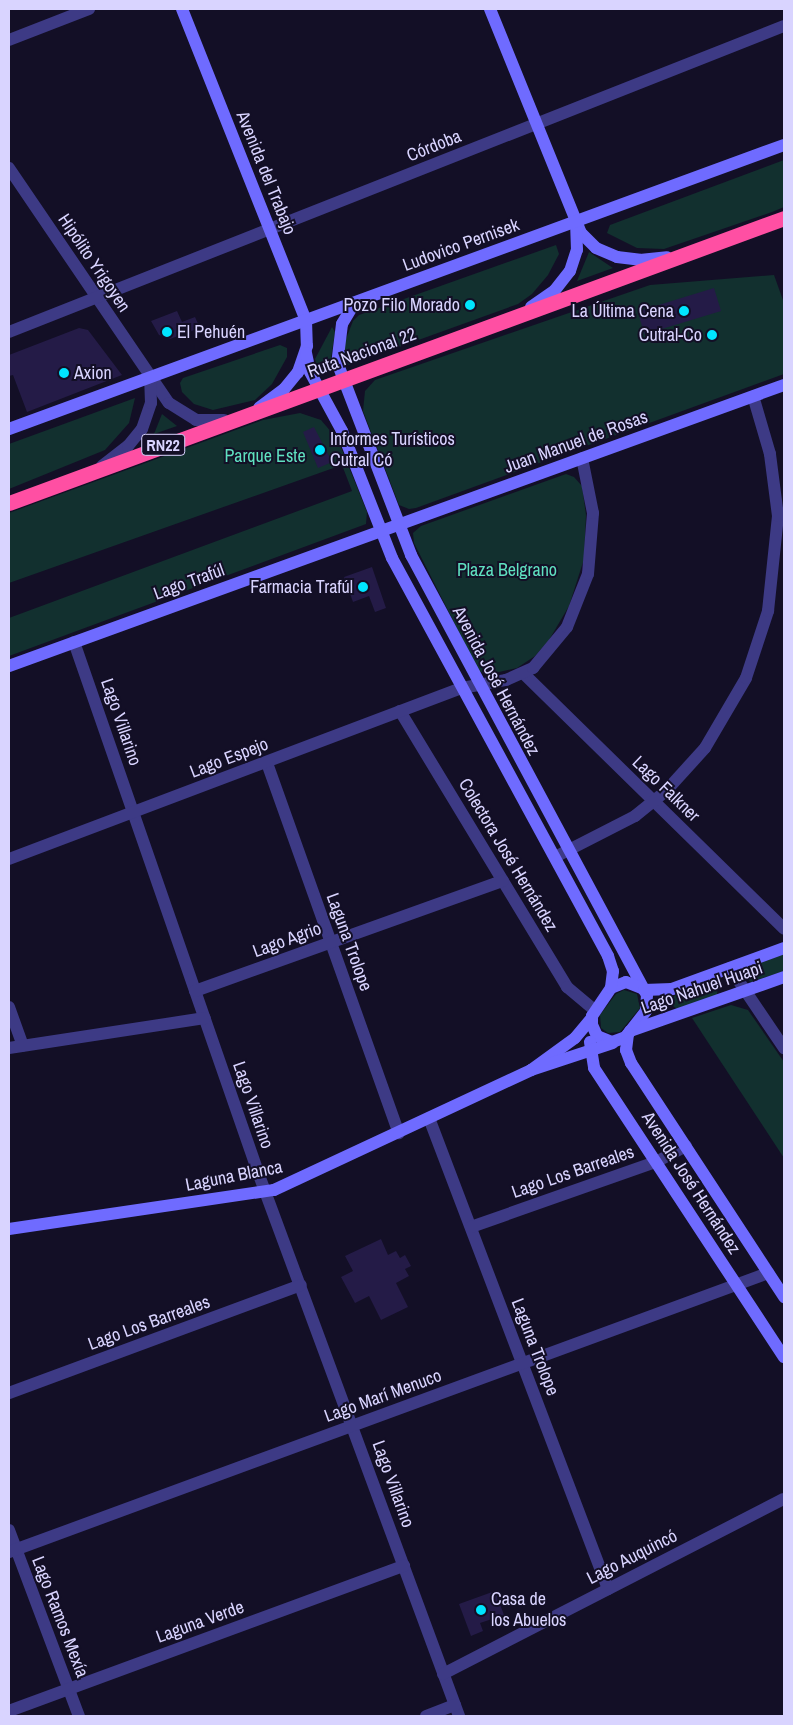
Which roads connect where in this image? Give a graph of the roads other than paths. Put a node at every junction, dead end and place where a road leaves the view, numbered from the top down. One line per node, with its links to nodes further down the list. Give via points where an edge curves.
1 (89, 9): 5 (street)
2 (182, 9): 11 (street, Avenida del Trabajo)
3 (490, 9): 6 (street)
4 (784, 26): 6 (street, Córdoba)
5 (9, 40)
6 (536, 124): 10 (street); 11 (street, Córdoba)
7 (784, 146): 10 (street, Ludovico Pernisek)
8 (9, 168): 13 (street, Hipólito Yrigoyen)
9 (784, 218): 12 (highway, Ruta Nacional 22 / RN22)
10 (575, 222): 12 (street, via 591,245 617,258 640,260); 14 (street, Ludovico Pernisek); 15 (street, via 577,250 567,276 551,294)
11 (270, 230): 13 (street, Córdoba); 16 (street, Avenida del Trabajo)
12 (682, 256): 15 (highway, Ruta Nacional 22 / RN22)
13 (97, 298): 17 (street, Córdoba); 19 (street, Hipólito Yrigoyen)
14 (354, 304): 16 (street, Ludovico Pernisek); 20 (street, via 344,319 336,350)
15 (521, 314): 20 (highway, Ruta Nacional 22 / RN22)
16 (306, 321): 18 (street, Avenida del Trabajo); 19 (street, Ludovico Pernisek)
17 (9, 332)
18 (306, 353): 22 (street, Avenida del Trabajo); 24 (street, Avenida del Trabajo, via 289,384)
19 (150, 378): 24 (street, Hipólito Yrigoyen, via 173,408 190,418 207,422); 25 (street, Ludovico Pernisek); 27 (street, via 151,403 142,429 128,446)
20 (344, 379): 22 (highway, Ruta Nacional 22 / RN22); 29 (street, Avenida José Hernández)
21 (784, 385): 23 (street, Juan Manuel de Rosas)
22 (318, 388): 24 (highway, Ruta Nacional 22 / RN22); 30 (street, Avenida José Hernández, via 344,437)
23 (753, 396): 26 (street, Juan Manuel de Rosas); 31 (street, via 770,454 776,495 777,536)
24 (248, 414): 27 (highway, Ruta Nacional 22 / RN22)
25 (9, 429)
26 (582, 458): 29 (street, Juan Manuel de Rosas); 35 (street, via 594,513 585,585 562,636)
27 (97, 470): 28 (highway, Ruta Nacional 22 / RN22)
28 (9, 504)
29 (399, 525): 30 (street, Juan Manuel de Rosas); 36 (street, Avenida José Hernández, via 420,576)
30 (380, 531): 33 (street, Lago Trafúl); 37 (street, Avenida José Hernández, via 398,572)
31 (771, 592): 32 (street); 40 (street, via 759,644 728,713 692,764)
32 (784, 594)
33 (74, 642): 34 (street, Lago Trafúl); 41 (street, Lago Villarino)
34 (9, 666)
35 (524, 674): 36 (street, Lago Espejo); 40 (street, Lago Falkner)
36 (479, 685): 37 (street, Lago Espejo); 42 (street, Avenida José Hernández)
37 (462, 688): 38 (street, Lago Espejo); 43 (street, Avenida José Hernández)
38 (400, 711): 39 (street, Lago Espejo); 45 (street, Colectora José Hernández)
39 (267, 763): 41 (street, Lago Espejo); 47 (street, Laguna Trolope)
40 (654, 802): 42 (street, via 620,825); 46 (street, Lago Falkner)
41 (133, 812): 44 (street, Lago Espejo); 53 (street, Lago Villarino)
42 (568, 851): 43 (street); 52 (street, Avenida José Hernández)
43 (554, 857): 51 (street, Avenida José Hernández, via 611,961)
44 (9, 859)
45 (503, 881): 47 (street, Lago Agrio); 56 (street, Colectora José Hernández, via 567,987)
46 (784, 929)
47 (331, 943): 53 (street, Lago Agrio); 65 (street, Laguna Trolope)
48 (784, 948): 49 (street, Lago Nahuel Huapi)
49 (730, 968): 52 (street, Lago Nahuel Huapi, via 672,989); 54 (street)
50 (784, 977): 54 (street, Lago Nahuel Huapi)
51 (612, 988): 52 (street, via 626,982); 56 (street)
52 (643, 989): 58 (street, via 647,1008)
53 (195, 991): 57 (street, Lago Villarino)
54 (746, 991): 58 (street, Lago Nahuel Huapi); 61 (street)
55 (9, 1007): 59 (street)
56 (592, 1017): 58 (street, via 600,1038); 62 (street, Avenida José Hernández); 63 (street, Laguna Blanca, via 575,1038)
57 (204, 1018): 59 (street); 68 (street, Lago Villarino)
58 (625, 1036): 62 (street, Laguna Blanca); 66 (street, Avenida José Hernández, via 629,1059)
59 (23, 1046): 60 (street)
60 (9, 1048)
61 (784, 1048)
62 (590, 1050): 63 (street, Laguna Blanca); 67 (street, Avenida José Hernández, via 594,1068)
63 (531, 1070): 64 (street, Laguna Blanca)
64 (429, 1118): 65 (street, Laguna Blanca); 69 (street, Laguna Trolope)
65 (399, 1133): 68 (street, Laguna Blanca, via 301,1180)
66 (686, 1146): 67 (street, Lago Los Barreales); 71 (street, Avenida José Hernández)
67 (656, 1162): 69 (street, Lago Los Barreales); 72 (street, Avenida José Hernández)
68 (266, 1192): 70 (street, Laguna Blanca); 73 (street, Lago Villarino)
69 (471, 1227): 76 (street, Laguna Trolope)
70 (9, 1229)
71 (768, 1272): 72 (street, Lago Marí Menuco); 74 (street, Avenida José Hernández)
72 (736, 1284): 75 (street, Avenida José Hernández); 76 (street, Lago Marí Menuco)
73 (301, 1286): 77 (street, Lago Los Barreales); 78 (street, Lago Villarino)
74 (784, 1297)
75 (784, 1357)
76 (522, 1363): 78 (street, Lago Marí Menuco); 83 (street, Laguna Trolope)
77 (9, 1393)
78 (352, 1426): 81 (street, Lago Marí Menuco); 82 (street, Lago Villarino)
79 (784, 1498): 83 (street, Lago Auquincó)
80 (9, 1530): 81 (street, Lago Ramos Mexía)
81 (12, 1551): 85 (street, Lago Ramos Mexía)
82 (404, 1566): 84 (street, Lago Villarino); 85 (street, Laguna Verde)
83 (608, 1589): 84 (street, Lago Auquincó)
84 (443, 1674): 87 (street, Lago Villarino)
85 (68, 1689): 86 (street, Laguna Verde); 88 (street, Lago Ramos Mexía)
86 (9, 1711)
87 (457, 1711): 89 (street)
88 (79, 1716)
89 (426, 1716)

